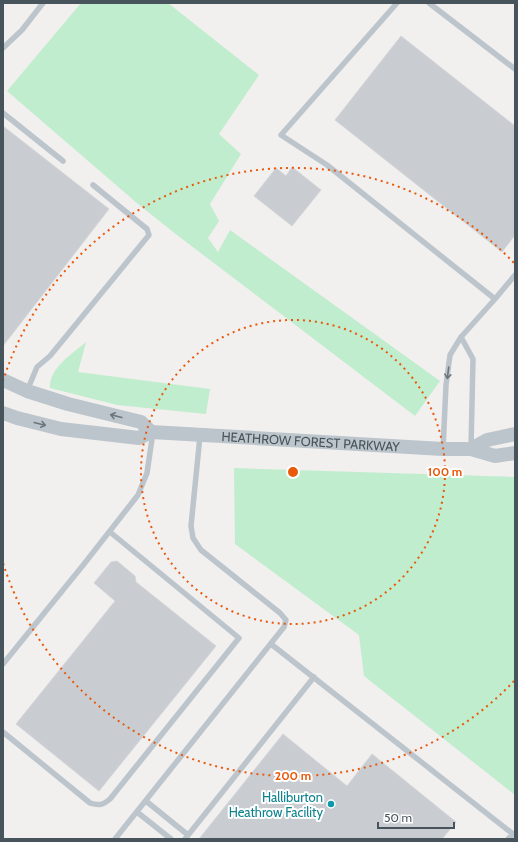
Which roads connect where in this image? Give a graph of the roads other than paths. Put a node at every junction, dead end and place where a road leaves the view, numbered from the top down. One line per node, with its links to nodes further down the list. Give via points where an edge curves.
1 (43, 3): 4 (lane, via 22,30)
2 (397, 3): 10 (lane, via 281,135 327,165)
3 (428, 3): 5 (lane)
4 (3, 48)
5 (515, 69)
6 (3, 114): 7 (lane)
7 (63, 161)
8 (93, 185): 13 (lane, via 147,229 148,235 50,356 37,367)
9 (515, 275): 10 (lane)
10 (495, 299): 11 (lane)
11 (461, 337): 18 (lane, one-way to 18, via 450,355); 19 (lane, via 473,358)
12 (3, 380): 13 (street)
13 (27, 391): 15 (street, one-way to 13, via 141,422)
14 (3, 413): 15 (street, HEATHROW FOREST PARKWAY, one-way to 15, via 61,429 139,438)
15 (152, 432): 16 (street, HEATHROW FOREST PARKWAY); 21 (lane, via 149,465 142,488)
16 (200, 434): 18 (street, HEATHROW FOREST PARKWAY); 22 (lane, via 191,526 193,538 201,550 286,620 284,627)
17 (515, 434): 19 (street, HEATHROW FOREST PARKWAY, via 487,440)
18 (443, 449): 19 (street, HEATHROW FOREST PARKWAY)
19 (471, 449): 20 (street, HEATHROW FOREST PARKWAY, via 494,456)
20 (515, 453)
21 (110, 532): 23 (lane); 25 (lane, via 239,638 104,804 90,803)
22 (271, 644): 24 (lane); 26 (lane)
23 (3, 664)
24 (314, 677): 28 (lane); 31 (lane, via 513,834)
25 (3, 732)
26 (146, 801): 27 (lane); 28 (lane)
27 (137, 812): 29 (lane); 30 (lane)
28 (187, 837)
29 (115, 839)
30 (171, 839)
31 (508, 839)

